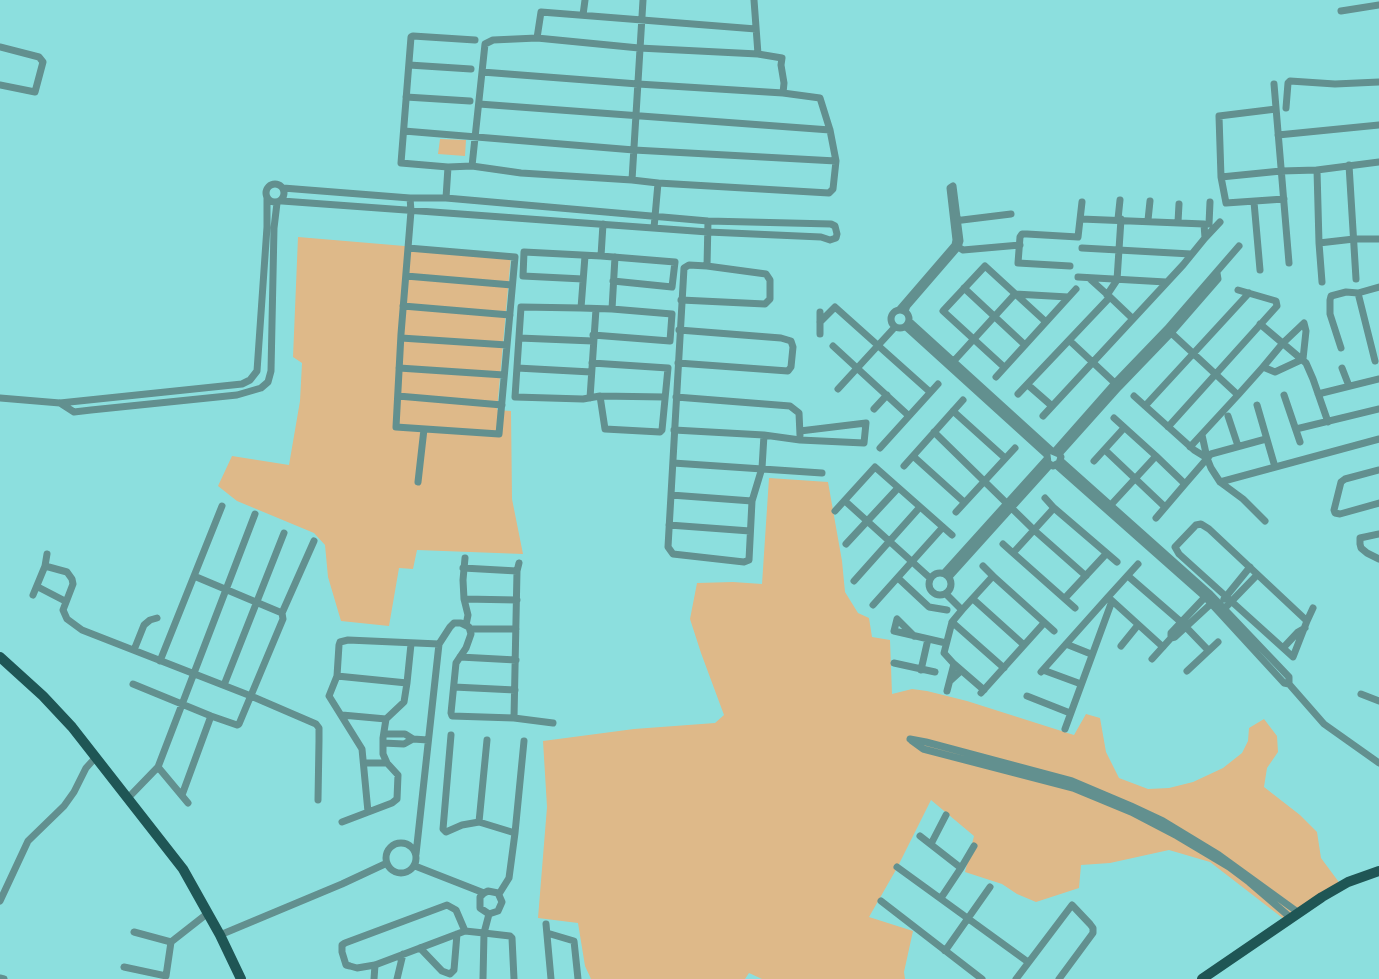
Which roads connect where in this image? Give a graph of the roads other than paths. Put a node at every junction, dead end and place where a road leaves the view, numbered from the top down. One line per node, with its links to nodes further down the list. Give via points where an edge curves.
1 (585, 0): 6 (street)
2 (643, 0): 7 (street)
3 (754, 0): 8 (street)
4 (1379, 5): 5 (street)
5 (1341, 11)
6 (583, 15): 7 (street); 9 (street, via 541,12)
7 (642, 20): 8 (street); 12 (street)
8 (756, 29): 13 (street)
9 (537, 38): 12 (street); 16 (street, via 486,42)
10 (476, 40): 14 (street, via 414,36 411,40)
11 (0, 47): 20 (street, via 39,57 43,62 35,92)
12 (639, 48): 13 (street); 18 (street)
13 (758, 54): 21 (street, via 782,58)
14 (409, 65): 15 (street); 22 (street)
15 (471, 69)
16 (482, 72): 18 (street); 24 (street)
17 (1379, 82): 25 (street, via 1335,84 1290,81)
18 (638, 84): 21 (street); 27 (street)
19 (1274, 84): 26 (street)
20 (0, 85)
21 (783, 93): 29 (street, via 819,97)
22 (406, 97): 23 (street); 30 (street)
23 (470, 101)
24 (479, 104): 27 (street); 32 (street)
25 (1286, 108)
26 (1276, 109): 31 (street); 41 (street, via 1219,116)
27 (636, 116): 29 (street); 33 (street)
28 (1379, 125): 31 (street)
29 (830, 130): 34 (street)
30 (404, 131): 32 (street); 38 (street, via 402,163)
31 (1278, 135): 40 (street)
32 (475, 137): 33 (street); 37 (street)
33 (634, 150): 34 (street); 42 (street)
34 (836, 161): 43 (street, via 833,189 829,194)
35 (1379, 162): 36 (street)
36 (1349, 165): 39 (street); 70 (street)
37 (472, 166): 38 (street); 42 (street, via 521,174)
38 (448, 167): 47 (street)
39 (1317, 170): 40 (street); 72 (street)
40 (1281, 171): 41 (street); 48 (street)
41 (1221, 177): 54 (street, via 1226,203)
42 (632, 180): 43 (street)
43 (658, 183): 59 (street)
44 (283, 188): 45 (street, via 276,184 271,185 266,192); 46 (street); 51 (street, via 284,195)
45 (267, 198): 51 (street, via 271,202); 172 (street, via 257,371 250,380 242,384)
46 (410, 198): 47 (street); 56 (street)
47 (449, 199): 57 (street); 59 (street)
48 (1284, 199): 54 (street); 83 (street)
49 (1120, 200): 61 (street)
50 (1150, 201): 62 (street)
51 (279, 202): 56 (street); 172 (street, via 274,228 271,371 265,385 237,395 74,412)
52 (1082, 202): 60 (street)
53 (1210, 202): 66 (street)
54 (1254, 202): 86 (street)
55 (1180, 204): 64 (street)
56 (411, 210): 57 (street); 76 (street)
57 (452, 213): 65 (street)
58 (1011, 214): 74 (street, via 955,221)
59 (654, 215): 63 (street); 67 (street)
60 (1081, 219): 61 (street); 73 (street, via 1078,237 1022,234)
61 (1120, 219): 62 (street); 78 (street)
62 (1148, 220): 64 (street)
63 (708, 221): 68 (street); 68 (street, via 831,224 835,226 837,234 836,238 830,240 821,237)
64 (1178, 222): 66 (street)
65 (603, 224): 67 (street); 81 (street)
66 (1206, 224): 69 (street); 69 (street, via 1219,224)
67 (654, 228): 68 (street)
68 (708, 232): 84 (street)
69 (1205, 238): 79 (street)
70 (1354, 239): 71 (street); 72 (street); 91 (street)
71 (1379, 239)
72 (1319, 243): 95 (street)
73 (1020, 245): 74 (street, via 963,250); 85 (street, via 1018,263)
74 (956, 246): 111 (street)
75 (1239, 246): 122 (street, via 1217,273 1218,279)
76 (408, 248): 87 (street); 96 (street, via 515,257)
77 (1082, 248): 78 (street)
78 (1119, 250): 79 (street); 92 (street)
79 (1191, 254): 94 (street)
80 (585, 256): 81 (street); 89 (street); 89 (street, via 524,252 523,276)
81 (601, 256): 82 (street)
82 (615, 257): 93 (street); 93 (street, via 675,262 672,287)
83 (1289, 263)
84 (706, 266): 106 (street, via 689,265 684,268); 106 (street, via 766,274 770,280 770,299 765,304)
85 (1070, 266)
86 (1260, 270)
87 (406, 276): 96 (street); 107 (street)
88 (1078, 278): 90 (street)
89 (583, 279): 108 (street)
90 (1090, 279): 92 (street); 104 (street)
91 (1356, 279)
92 (1117, 280): 94 (street); 104 (street)
93 (613, 281): 110 (street)
94 (1166, 282): 115 (street)
95 (1322, 282)
96 (512, 285): 113 (street)
97 (1379, 287): 102 (street)
98 (964, 288): 103 (street, via 984,266); 114 (street); 127 (street, via 943,311)
99 (1076, 289): 105 (street)
100 (1238, 290): 101 (street)
101 (1249, 293): 119 (street, via 1277,303); 135 (street)
102 (1358, 293): 134 (street, via 1346,292 1332,296 1330,300 1330,314); 138 (street)
103 (1015, 294): 105 (street); 114 (street); 117 (street)
104 (1109, 296): 115 (street); 128 (street)
105 (1068, 297): 117 (street)
106 (681, 300): 121 (street)
107 (403, 306): 113 (street); 124 (street)
108 (581, 308): 109 (street); 125 (street, via 521,307)
109 (596, 309): 110 (street); 126 (street)
110 (612, 309): 126 (street, via 672,314 670,341)
111 (902, 311): 118 (street, via 908,314); 120 (street, via 893,314 891,318)
112 (820, 312): 116 (street)
113 (510, 315): 130 (street)
114 (994, 317): 127 (street); 131 (street)
115 (1132, 318): 137 (street)
116 (820, 322): 123 (street); 133 (street, via 835,307)
117 (1046, 322): 131 (street)
118 (907, 324): 120 (street, via 902,328); 141 (street)
119 (1260, 324): 129 (street); 150 (street)
120 (895, 327): 133 (street)
121 (680, 330): 140 (street); 140 (street, via 781,338 791,341 793,347 788,372)
122 (1169, 331): 135 (street); 155 (street)
123 (820, 334)
124 (401, 338): 130 (street); 144 (street)
125 (519, 338): 126 (street); 145 (street)
126 (593, 338): 139 (street)
127 (974, 339): 141 (street); 143 (street)
128 (1070, 341): 137 (street); 154 (street)
129 (1283, 343): 136 (street); 136 (street, via 1304,323 1306,331); 142 (street)
130 (507, 345): 149 (street)
131 (1025, 345): 143 (street)
132 (833, 346): 146 (street)
133 (878, 346): 146 (street); 158 (street)
134 (1341, 348)
135 (1192, 354): 150 (street); 176 (street)
136 (1303, 359): 142 (street, via 1275,372); 160 (street)
137 (1093, 361): 155 (street); 175 (street)
138 (1374, 362)
139 (592, 363): 148 (street); 167 (street, via 668,368)
140 (678, 363): 168 (street)
141 (952, 364): 206 (street)
142 (1263, 366): 166 (street)
143 (1004, 367): 151 (street)
144 (399, 368): 149 (street); 162 (street)
145 (517, 368): 148 (street); 170 (street, via 515,398)
146 (857, 368): 157 (street); 164 (street)
147 (1342, 368): 156 (street)
148 (591, 372): 170 (street)
149 (504, 375): 173 (street)
150 (1214, 375): 166 (street); 185 (street)
151 (996, 377)
152 (1379, 379): 156 (street)
153 (938, 384): 158 (street)
154 (1028, 385): 159 (street); 175 (street)
155 (1117, 385): 206 (street)
156 (1349, 386): 160 (street)
157 (838, 389)
158 (930, 392): 180 (street)
159 (1018, 394)
160 (1318, 394): 184 (street)
161 (1284, 395): 188 (street)
162 (398, 396): 173 (street); 187 (street, via 396,427)
163 (600, 396): 167 (street); 167 (street, via 605,429 660,432); 170 (street)
164 (887, 396): 177 (street); 180 (street)
165 (1134, 396): 176 (street)
166 (1238, 396): 193 (street)
167 (665, 397)
168 (676, 397): 189 (street); 190 (street, via 790,406 799,413)
169 (0, 398): 172 (street)
170 (590, 398)
171 (963, 400): 179 (street)
172 (60, 403)
173 (502, 405): 187 (street, via 499,434)
174 (1257, 405): 194 (street)
175 (1052, 406): 181 (street)
176 (1145, 406): 185 (street)
177 (874, 409)
178 (1379, 409): 184 (street)
179 (953, 411): 191 (street); 205 (street)
180 (909, 416): 200 (street)
181 (1043, 416)
182 (1228, 416): 198 (street)
183 (1114, 418): 186 (street)
184 (1328, 422): 188 (street)
185 (1168, 427): 199 (street)
186 (1124, 428): 202 (street); 204 (street)
187 (424, 429): 217 (street)
188 (1296, 429): 197 (street)
189 (674, 430): 192 (street); 209 (street)
190 (800, 431): 196 (street); 196 (street, via 866,423 864,443)
191 (934, 432): 203 (street); 216 (street)
192 (764, 435): 196 (street); 212 (street)
193 (1202, 435): 199 (street); 207 (street)
194 (1266, 439): 198 (street); 211 (street)
195 (1379, 439): 211 (street)
196 (800, 440)
197 (1300, 442)
198 (1238, 446): 207 (street)
199 (1190, 447): 207 (street)
200 (880, 448)
201 (1015, 448): 205 (street)
202 (1104, 450): 208 (street); 215 (street)
203 (912, 456): 210 (street); 225 (street)
204 (1156, 456): 215 (street); 219 (street)
205 (1005, 458): 216 (street)
206 (1053, 458): 227 (street); 230 (street)
207 (1207, 458): 218 (street); 219 (street)
208 (1094, 461)
209 (673, 463): 212 (street); 221 (street)
210 (904, 466)
211 (1275, 467): 218 (street)
212 (762, 468): 214 (street); 223 (street)
213 (1379, 470): 226 (street, via 1341,482 1334,510 1340,514)
214 (822, 474)
215 (1135, 479): 230 (street); 231 (street)
216 (984, 480): 225 (street); 227 (street)
217 (418, 482)
218 (1220, 482): 238 (street, via 1243,499)
219 (1186, 484): 231 (street)
220 (898, 488): 224 (street, via 875,467); 229 (street); 237 (street)
221 (671, 495): 223 (street); 239 (street)
222 (1045, 498): 232 (street)
223 (752, 501): 242 (street)
224 (845, 501): 233 (street); 237 (street)
225 (964, 502): 234 (street)
226 (1379, 503)
227 (1009, 505): 241 (street); 264 (street)
228 (222, 506): 266 (street)
229 (920, 507): 240 (street); 247 (street)
230 (1109, 507): 277 (street)
231 (1165, 507): 236 (street)
232 (1054, 508): 241 (street); 252 (street)
233 (835, 511)
234 (956, 512)
235 (255, 514): 274 (street)
236 (1156, 518)
237 (867, 521): 247 (street); 248 (street)
238 (1264, 521)
239 (669, 525): 242 (street); 242 (street, via 668,547 672,554 744,562 749,560)
240 (943, 527): 245 (street); 255 (street)
241 (1034, 530): 250 (street); 268 (street)
242 (750, 531)
243 (284, 533): 285 (street)
244 (1379, 534): 254 (street, via 1360,538 1360,544 1361,548)
245 (952, 535)
246 (314, 541): 292 (street)
247 (889, 541): 255 (street); 272 (street)
248 (846, 544)
249 (1003, 544): 250 (street)
250 (1013, 553): 279 (street)
251 (48, 554): 259 (street)
252 (1106, 554): 256 (street); 268 (street)
253 (465, 558): 262 (street)
254 (1379, 560)
255 (912, 562): 270 (street); 271 (street)
256 (1117, 562)
257 (519, 563): 263 (street)
258 (1138, 564): 269 (street)
259 (45, 566): 273 (street); 284 (street, via 66,572 72,579 73,584)
260 (983, 566): 267 (street)
261 (1250, 567): 265 (street); 282 (street); 282 (street, via 1201,524 1196,525 1176,547 1179,554)
262 (463, 568): 263 (street); 280 (street)
263 (517, 571): 283 (street)
264 (946, 575): 271 (street, via 934,574); 275 (street, via 951,586)
265 (1257, 575): 282 (street); 300 (street)
266 (194, 576): 274 (street); 322 (street)
267 (994, 576): 278 (street); 296 (street)
268 (1086, 576): 279 (street)
269 (1128, 576): 281 (street); 299 (street)
270 (898, 578): 287 (street); 290 (street, via 929,607)
271 (930, 578): 275 (street, via 929,588 932,592)
272 (854, 581)
273 (38, 587): 276 (street); 284 (street)
274 (226, 591): 285 (street); 330 (street)
275 (946, 594): 291 (street)
276 (34, 595)
277 (1207, 595): 286 (street); 299 (street)
278 (973, 598): 291 (street); 311 (street)
279 (1065, 598): 288 (street)
280 (464, 599): 283 (street); 301 (street)
281 (1110, 599): 294 (street); 297 (street); 298 (street)
282 (1228, 599): 286 (street); 314 (street)
283 (516, 600): 302 (street)
284 (65, 601): 315 (street, via 64,614 73,624 93,635)
285 (258, 602): 292 (street); 337 (street)
286 (1218, 604): 299 (street); 336 (street, via 1284,683); 336 (street, via 1289,677)
287 (873, 605)
288 (1075, 608)
289 (1313, 608): 300 (street)
290 (947, 610)
291 (962, 610): 295 (street)
292 (282, 613): 342 (street, via 283,619)
293 (157, 618): 315 (street, via 144,625)
294 (1089, 618): 297 (street); 310 (street)
295 (952, 622): 307 (street); 325 (street)
296 (1044, 623): 303 (street); 311 (street)
297 (1102, 625): 317 (street)
298 (1138, 625): 312 (street); 313 (street)
299 (1184, 625): 313 (street, via 1171,633 1171,638); 316 (street)
300 (1306, 625): 314 (street); 314 (street, via 1293,657)
301 (468, 627): 302 (street); 309 (street, via 458,622 454,624); 319 (street, via 471,638)
302 (516, 630): 321 (street)
303 (1054, 631)
304 (914, 636): 305 (street)
305 (928, 639): 307 (street); 326 (street)
306 (1218, 642): 316 (street)
307 (946, 643): 324 (street, via 944,653)
308 (411, 644): 309 (street); 331 (street, via 343,640 339,645); 333 (street)
309 (439, 644): 356 (street)
310 (1066, 644): 317 (street); 335 (street, via 1042,671)
311 (1024, 646): 325 (street)
312 (1122, 646)
313 (1163, 647): 320 (street)
314 (1283, 648)
315 (134, 650): 322 (street)
316 (1208, 650): 328 (street)
317 (1091, 654): 335 (street)
318 (0, 657): 360 (main road, via 43,696)
319 (460, 657): 321 (street); 338 (street, via 456,663)
320 (1152, 659)
321 (516, 660): 339 (street)
322 (160, 661): 330 (street)
323 (894, 663): 326 (street)
324 (954, 664): 327 (street); 332 (street)
325 (1004, 668): 327 (street, via 983,692)
326 (921, 670): 329 (street)
327 (961, 670): 332 (street)
328 (1187, 671)
329 (934, 672)
330 (194, 674): 337 (street); 345 (street)
331 (337, 676): 333 (street); 347 (street, via 329,696)
332 (950, 681): 340 (street)
333 (407, 683): 350 (street, via 404,702)
334 (133, 684): 345 (street)
335 (1081, 684): 346 (street)
336 (1289, 684): 363 (street, via 1324,724)
337 (224, 685): 342 (street)
338 (454, 687): 339 (street); 349 (street, via 451,713 454,717)
339 (515, 690): 349 (street)
340 (947, 691)
341 (1361, 694): 344 (street)
342 (251, 696): 348 (street, via 239,724); 367 (street, via 302,717 319,728)
343 (1027, 696): 346 (street)
344 (1379, 701)
345 (182, 704): 348 (street); 364 (street)
346 (1070, 713): 352 (street)
347 (342, 715): 350 (street); 361 (street, via 362,749)
348 (212, 716): 365 (street)
349 (514, 718): 351 (street)
350 (386, 719): 353 (street)
351 (553, 723)
352 (1065, 729)
353 (384, 734): 355 (street, via 405,734); 359 (street)
354 (451, 735): 372 (street, via 443,829 446,832 462,825)
355 (413, 739): 356 (street); 359 (street, via 404,744)
356 (428, 740): 377 (street)
357 (487, 740): 372 (street)
358 (524, 741): 373 (street)
359 (383, 743): 362 (street, via 382,750)
360 (96, 757): 366 (main road); 388 (street, via 86,768 64,806 28,841)
361 (364, 763): 362 (street); 369 (street)
362 (387, 763): 369 (street, via 398,775 397,799)
363 (1379, 763)
364 (158, 767): 365 (street); 366 (street)
365 (182, 795): 368 (street)
366 (128, 798): 389 (main road, via 183,869)
367 (318, 800)
368 (188, 803)
369 (368, 812): 371 (street)
370 (946, 815): 375 (street)
371 (342, 822)
372 (479, 822): 373 (street)
373 (515, 833): 385 (street, via 509,878)
374 (920, 836): 375 (street)
375 (931, 844): 381 (street)
376 (974, 846): 381 (street)
377 (416, 854): 378 (street, via 408,845 397,844 388,851); 379 (street)
378 (387, 863): 379 (street, via 394,872 402,874); 398 (street, via 303,901)
379 (415, 866): 384 (street)
380 (897, 867): 386 (street)
381 (961, 868): 386 (street)
382 (1379, 870): 391 (main road, via 1348,882)
383 (990, 887): 392 (street)
384 (484, 893): 385 (street, via 494,891); 390 (street, via 479,902 484,912)
385 (499, 894): 390 (street, via 501,907 494,914)
386 (941, 898): 392 (street)
387 (881, 901): 402 (street)
388 (0, 902)
389 (208, 913): 398 (main road); 400 (street)
390 (489, 914): 396 (street)
391 (1295, 915): 391 (street, via 1229,867 1131,812 1073,788 923,749 910,740 1072,781 1131,806 1163,821 1219,855); 420 (main road)
392 (968, 918): 402 (street); 404 (street)
393 (546, 924): 397 (street)
394 (465, 931): 396 (street); 399 (street); 405 (street, via 456,910 447,906 342,945 346,964 358,968)
395 (134, 932): 400 (street)
396 (484, 933): 413 (street); 414 (street, via 512,938)
397 (547, 933): 415 (street); 416 (street, via 574,941)
398 (220, 934): 410 (main road)
399 (457, 934): 401 (street); 401 (street, via 454,970 450,974 442,971)
400 (171, 942): 408 (street)
401 (420, 948): 403 (street)
402 (945, 951): 417 (street)
403 (403, 954): 405 (street); 412 (street)
404 (1028, 962): 418 (street); 419 (street, via 1072,905 1090,924 1093,933)
405 (374, 965): 411 (street)
406 (124, 967): 408 (street)
407 (0, 978): 409 (street)
408 (167, 978)
409 (4, 979)
410 (241, 979)
411 (374, 979)
412 (397, 979)
413 (484, 979)
414 (514, 979)
415 (551, 979)
416 (578, 979)
417 (982, 979)
418 (1016, 979)
419 (1059, 979)
420 (1202, 979)

